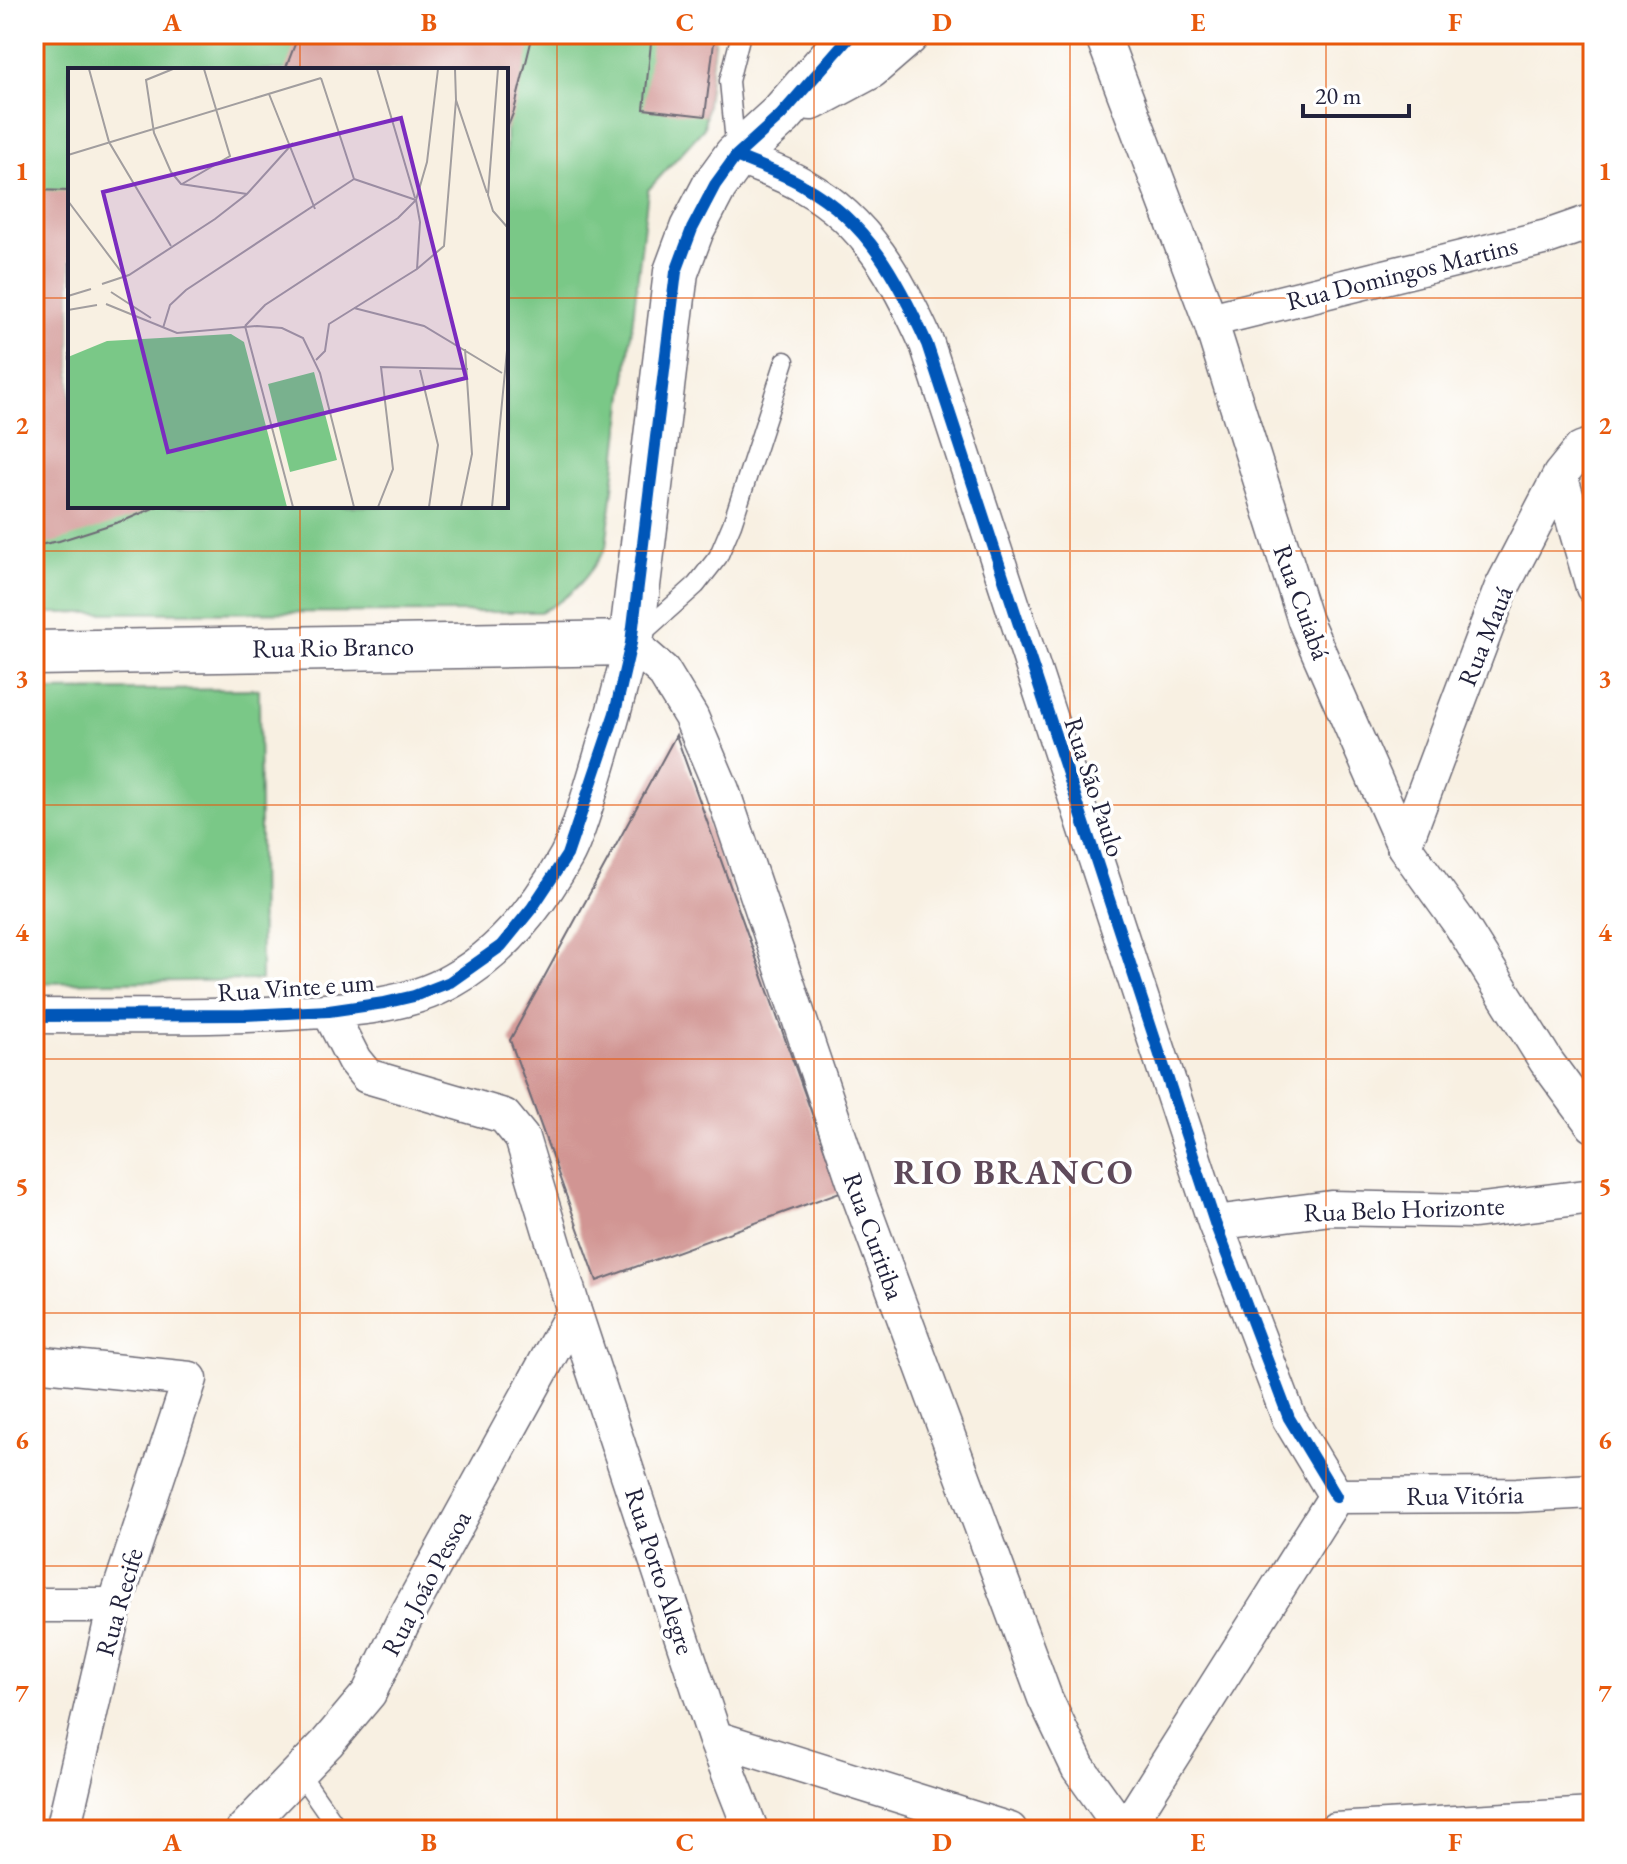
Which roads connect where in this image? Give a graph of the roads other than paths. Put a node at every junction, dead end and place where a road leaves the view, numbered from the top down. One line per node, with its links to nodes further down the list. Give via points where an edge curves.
1 (741, 34): 6 (lane, via 729,81)
2 (852, 34): 5 (street)
3 (907, 34): 5 (street, via 869,67)
4 (1102, 34): 8 (street, Rua Cuiabá)
5 (781, 115): 6 (street)
6 (736, 156): 13 (street, via 692,229 676,272); 20 (street, Rua São Paulo, via 805,186 862,229 904,294 927,344)
7 (1593, 221): 8 (street, Rua Domingos Martins)
8 (1210, 320): 15 (street, Rua Cuiabá, via 1305,621)
9 (785, 361): 13 (lane, via 718,557 696,585)
10 (1593, 445): 11 (street, Rua Mauá, via 1581,449)
11 (1560, 475): 12 (street); 15 (street, Rua Mauá, via 1501,589)
12 (1593, 587)
13 (631, 643): 14 (street, Rua Rio Branco); 16 (street, Rua Vinte e um, via 615,713 567,855 501,946 450,982 414,996); 35 (street, Rua Curitiba, via 663,671 691,717 722,790 858,1193 1045,1698 1078,1767)
14 (34, 653)
15 (1404, 846): 18 (street, Rua Cuiabá)
16 (329, 1011): 17 (street, Rua Vinte e um); 21 (street, Rua Porto Alegre, via 367,1076 504,1116 522,1138)
17 (34, 1016)
18 (1593, 1125)
19 (1593, 1196): 20 (street, Rua Belo Horizonte, via 1474,1211 1331,1208)
20 (1215, 1223): 24 (street, Rua São Paulo, via 1289,1418)
21 (574, 1311): 27 (street, Rua Porto Alegre); 28 (street, Rua João Pessoa, via 369,1693)
22 (34, 1363): 26 (street, Rua Recife, via 190,1379)
23 (1593, 1491): 24 (street, Rua Vitória)
24 (1336, 1496): 35 (street, Rua Curitiba)
25 (34, 1605): 26 (street)
26 (115, 1605): 30 (street, Rua Recife)
27 (715, 1738): 33 (street, Rua Porto Alegre); 34 (street)
28 (298, 1771): 31 (street, Rua João Pessoa); 32 (lane)
29 (1593, 1815): 36 (street)
30 (63, 1830)
31 (243, 1830)
32 (339, 1830)
33 (751, 1830)
34 (1010, 1830)
35 (1124, 1830)
36 (1335, 1830)

